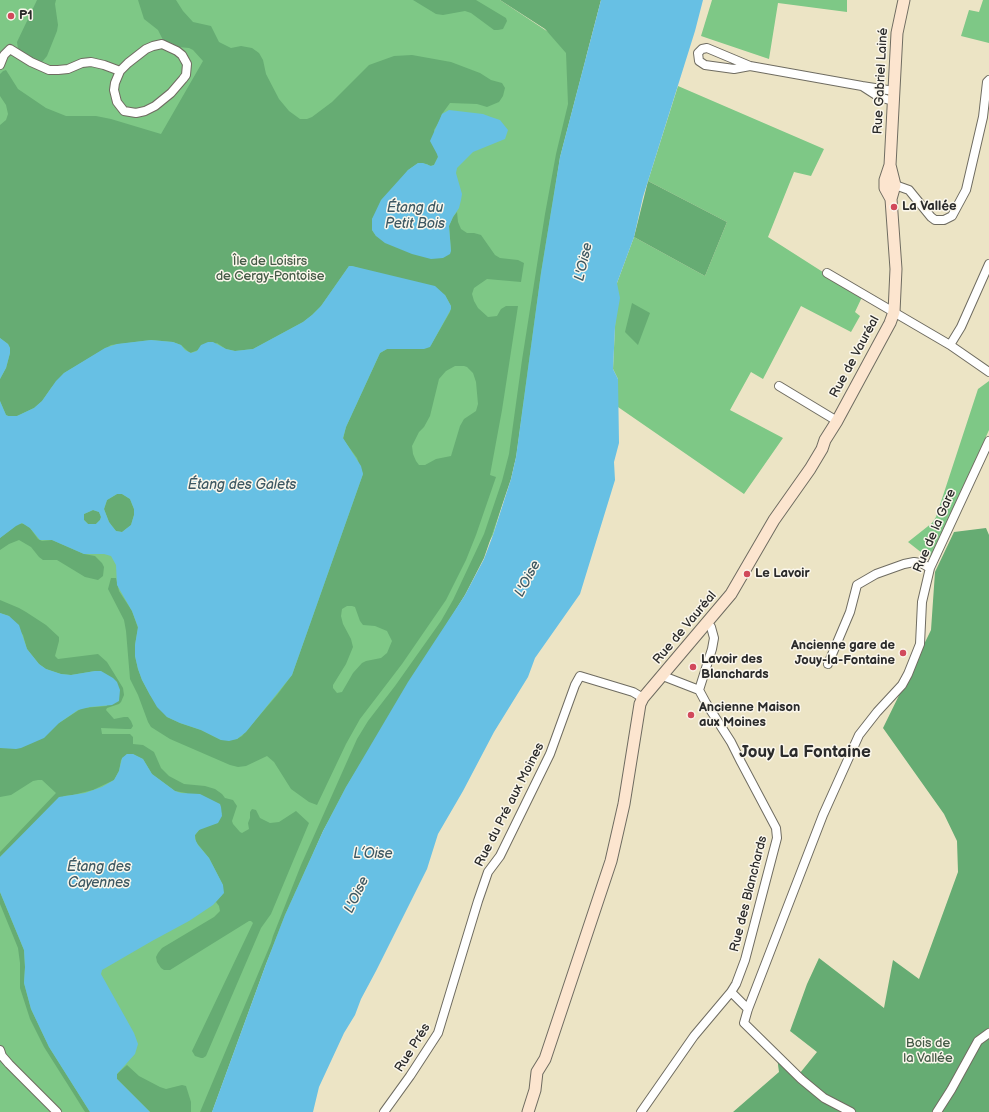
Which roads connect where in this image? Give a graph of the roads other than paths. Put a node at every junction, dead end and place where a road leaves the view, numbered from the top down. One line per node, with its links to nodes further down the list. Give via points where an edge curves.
1 (904, 0): 6 (street, Rue Gabriel Lainé, via 897,33)
2 (0, 65): 4 (street, via 10,49 49,70 68,69 91,62)
3 (750, 66): 3 (street, via 706,48 698,53 700,61 705,65 734,69); 6 (street, via 862,86 879,97)
4 (120, 71): 4 (street, via 115,83 115,98 124,111 136,113 149,110 171,93 186,75 187,64 182,55 162,44 146,49)
5 (989, 80): 8 (street, via 966,190 952,216 944,220 935,220 909,190)
6 (894, 96): 7 (street, Rue Gabriel Lainé)
7 (890, 165): 8 (street, Rue Gabriel Lainé); 9 (street, Rue Gabriel Lainé, via 885,180)
8 (894, 185): 9 (street, Rue Gabriel Lainé)
9 (891, 199): 12 (street, Rue Gabriel Lainé, via 896,269)
10 (989, 264): 13 (street, via 961,327)
11 (827, 273): 12 (street)
12 (894, 312): 13 (street); 16 (street, Rue de Vauréal)
13 (950, 345): 14 (street)
14 (989, 372)
15 (779, 386): 16 (street)
16 (837, 421): 20 (street, Rue de Vauréal, via 810,470 774,520 731,594)
17 (989, 441): 18 (street, Rue de la Gare)
18 (986, 456): 19 (street, Rue de la Gare)
19 (930, 568): 21 (street, via 921,563 904,564 876,574 857,585 850,612); 27 (street, Rue de la Gare, via 922,602 920,644 908,674 902,685 859,735 823,815)
20 (707, 622): 22 (street, Rue de Vauréal); 23 (street, via 714,638)
21 (828, 664)
22 (663, 676): 23 (street); 24 (street, Rue de Vauréal)
23 (700, 690): 26 (street, Rue des Blanchards, via 731,742 777,832 745,960)
24 (643, 698): 25 (street, Rue du Pré aux Moines, via 633,692 580,676 550,754 500,856 488,872); 32 (street, Rue de Vauréal, via 611,861 545,1059 546,1075 535,1090)
25 (465, 945): 31 (street, Rue Prés, via 438,1034)
26 (731, 992): 27 (street); 33 (street, Rue des Blanchards, via 694,1036)
27 (748, 1009): 34 (street, Rue de la Gare, via 744,1023 801,1079 824,1098)
28 (989, 1033): 35 (street, via 978,1041)
29 (1, 1054): 30 (street)
30 (57, 1112)
31 (384, 1112)
32 (528, 1112)
33 (641, 1112)
34 (851, 1112)
35 (937, 1112)

